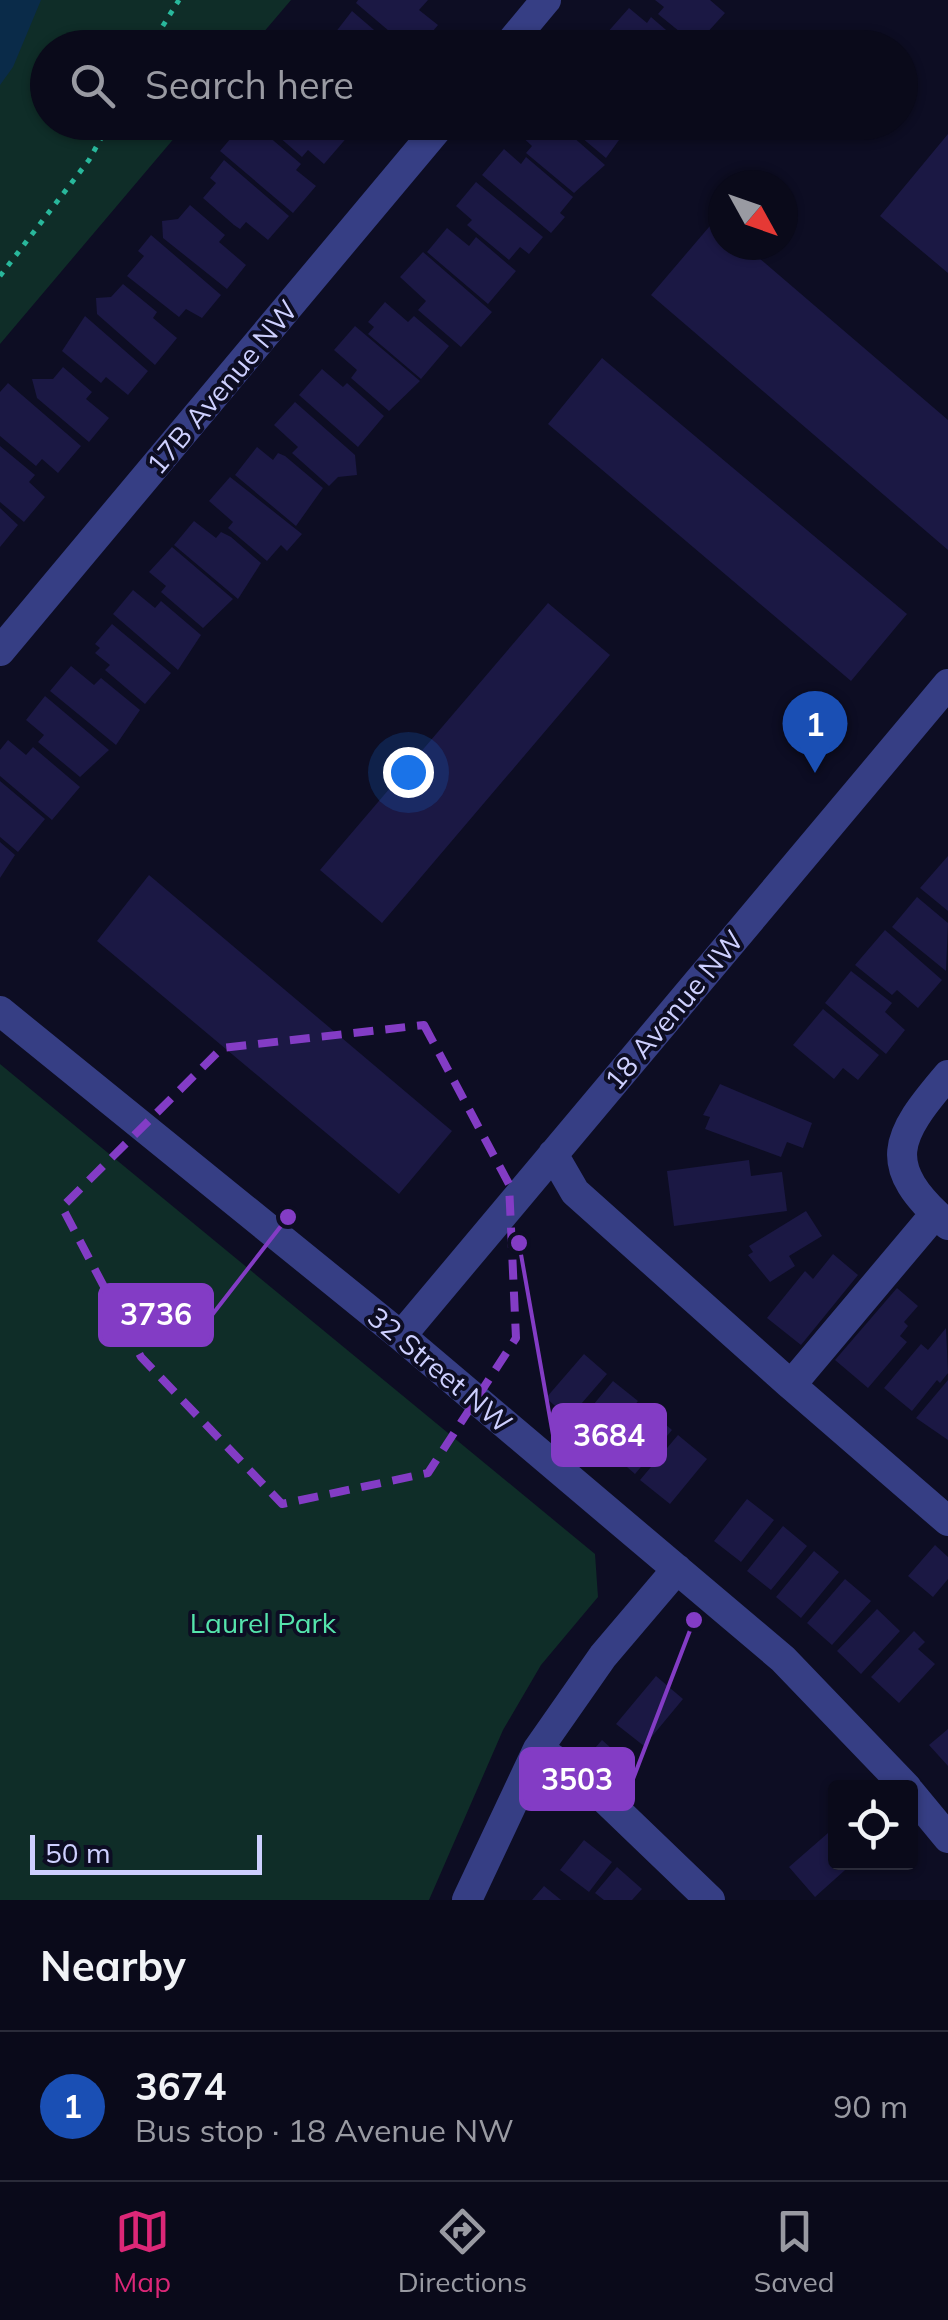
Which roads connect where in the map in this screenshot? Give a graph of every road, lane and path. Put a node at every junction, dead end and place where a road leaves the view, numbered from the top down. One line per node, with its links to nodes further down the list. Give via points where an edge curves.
1 (178, 0): 3 (path)
2 (546, 0): 4 (street)
3 (160, 30)
4 (521, 30)
5 (101, 140): 7 (path)
6 (428, 140): 8 (street, 17B Avenue NW)
7 (0, 276)
8 (0, 651)
9 (945, 693): 12 (street, 18 Avenue NW)
10 (0, 1011): 14 (street, 32 Street NW)
11 (948, 1074): 13 (street, via 912,1118 899,1157 912,1190)
12 (554, 1154): 14 (street, 18 Avenue NW); 15 (street, via 575,1192)
13 (942, 1219): 15 (street)
14 (401, 1336): 17 (street, 32 Street NW)
15 (792, 1385): 16 (street)
16 (948, 1521)
17 (677, 1569): 18 (street, via 603,1656); 19 (street, 32 Street NW, via 783,1658)
18 (538, 1749): 22 (street); 23 (street, via 584,1780)
19 (899, 1780)
20 (918, 1801): 21 (street, 32 Street NW)
21 (948, 1838)
22 (467, 1900)
23 (710, 1900)

